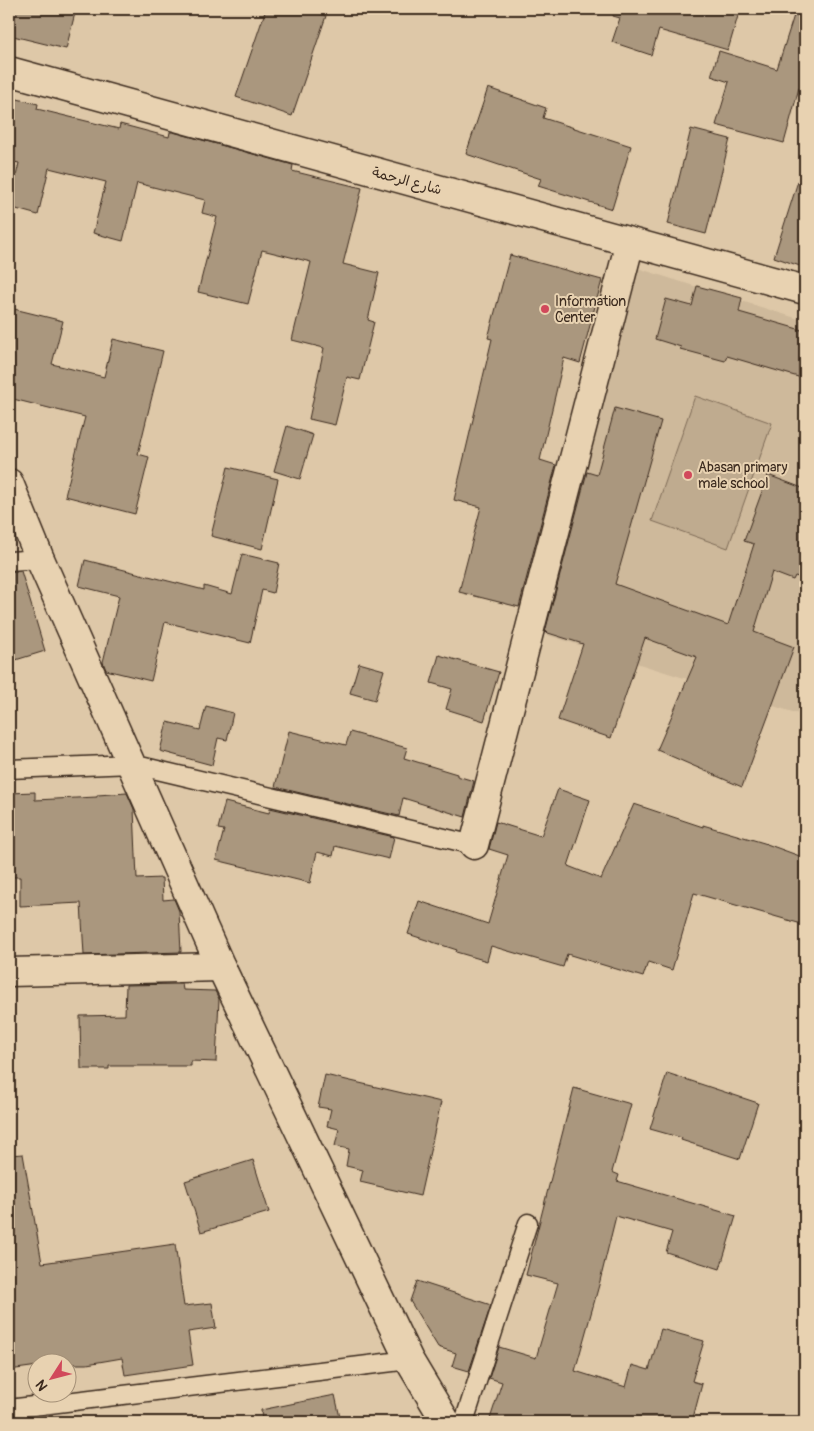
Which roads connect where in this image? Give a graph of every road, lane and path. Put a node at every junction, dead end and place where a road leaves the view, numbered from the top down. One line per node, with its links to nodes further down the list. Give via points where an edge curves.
1 (9, 71): 2 (street, شارع الرحمة)
2 (630, 242): 3 (street, شارع الرحمة); 9 (street)
3 (805, 290)
4 (9, 483): 5 (street)
5 (40, 560): 6 (lane); 7 (street)
6 (9, 561)
7 (132, 764): 8 (lane); 9 (lane); 10 (street)
8 (9, 770)
9 (474, 845)
10 (221, 967): 11 (street); 13 (street)
11 (9, 972)
12 (528, 1223): 16 (lane)
13 (409, 1360): 14 (lane); 15 (street)
14 (9, 1409)
15 (446, 1422)
16 (464, 1422)

